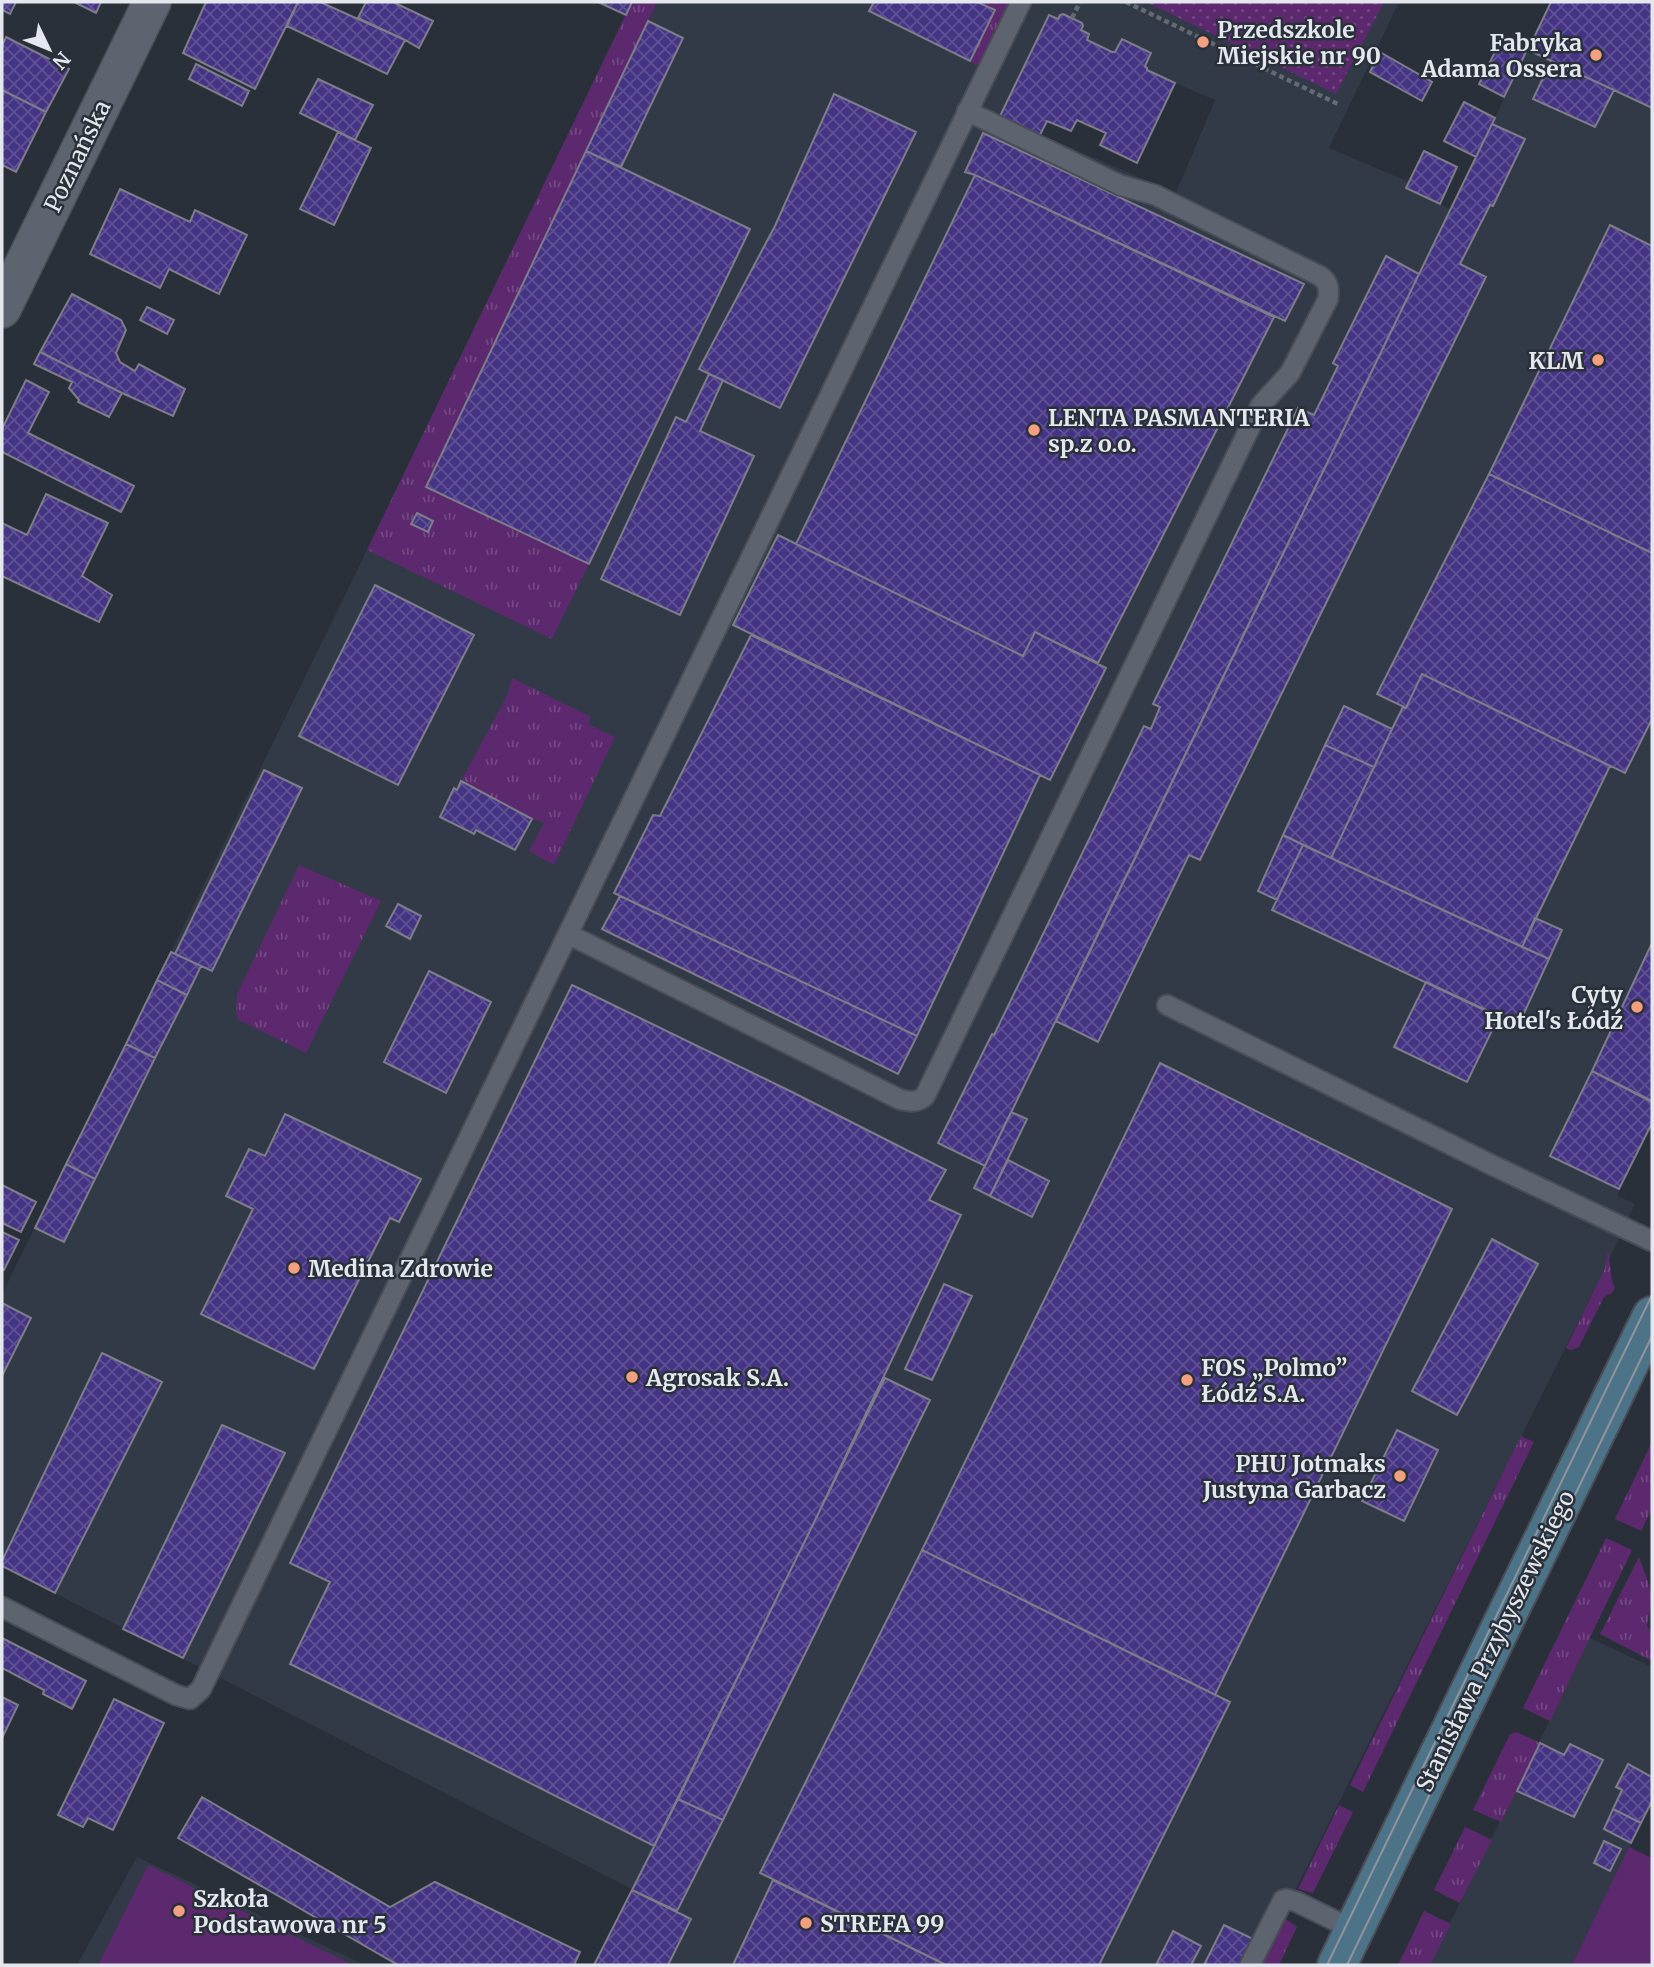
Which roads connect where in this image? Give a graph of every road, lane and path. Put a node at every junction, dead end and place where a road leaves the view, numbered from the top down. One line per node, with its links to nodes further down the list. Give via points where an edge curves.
1 (152, 2): 8 (street, Poznańska)
2 (1021, 2): 7 (lane)
3 (1080, 2): 5 (path)
4 (1126, 2): 6 (path)
5 (1072, 18)
6 (1340, 105)
7 (967, 111): 9 (lane); 9 (lane, via 1320,276 1326,280 1328,299 1290,373 1261,405 920,1101 899,1099)
8 (2, 309)
9 (568, 934): 13 (lane, via 201,1689 190,1699 176,1695)
10 (1167, 1005): 11 (lane)
11 (1652, 1241)
12 (1652, 1316): 14 (street, Stanisława Przybyszewskiego)
13 (2, 1607)
14 (1354, 1930): 15 (lane, via 1297,1902 1283,1900); 16 (street, Stanisława Przybyszewskiego)
15 (1250, 1965)
16 (1337, 1965)

